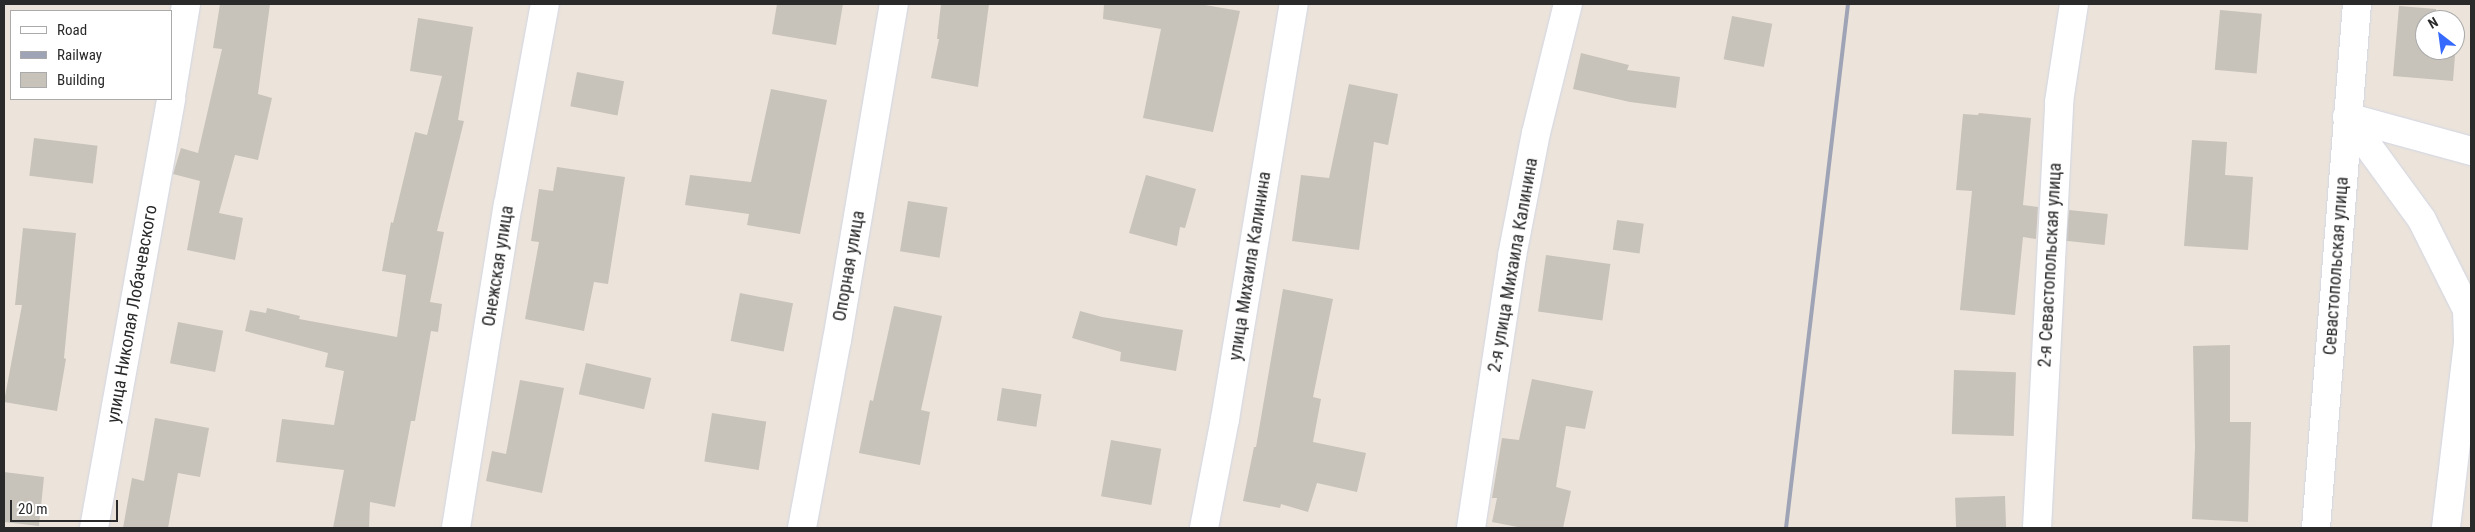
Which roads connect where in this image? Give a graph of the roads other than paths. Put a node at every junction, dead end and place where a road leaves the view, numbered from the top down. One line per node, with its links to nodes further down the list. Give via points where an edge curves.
1 (186, 4): 8 (street, улица Николая Лобачевского)
2 (545, 4): 13 (street, Онежская улица, via 508,205)
3 (894, 4): 14 (street, Опорная улица)
4 (1294, 4): 15 (street, улица Михаила Калинина)
5 (1568, 4): 16 (street, 2-я улица Михаила Калинина, via 1536,134 1514,246)
6 (2074, 4): 17 (street, 2-я Севастопольская улица, via 2059,102)
7 (2357, 4): 10 (street, Севастопольская улица)
8 (172, 91)
9 (170, 100): 12 (street, улица Николая Лобачевского)
10 (2347, 117): 11 (street); 18 (street, Севастопольская улица); 19 (street, via 2422,220 2467,310 2468,343)
11 (2471, 151)
12 (94, 528)
13 (456, 528)
14 (802, 528)
15 (1204, 528)
16 (1471, 528)
17 (2037, 528)
18 (2316, 528)
19 (2446, 528)

